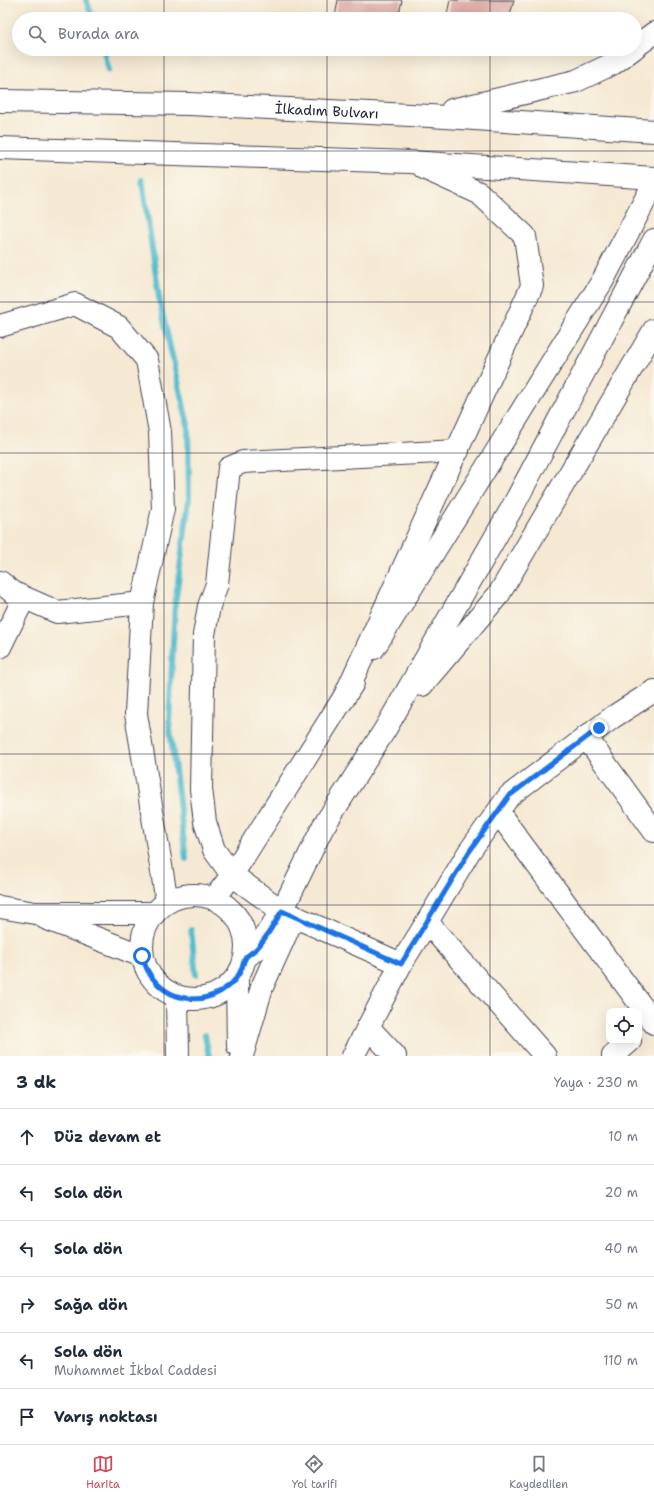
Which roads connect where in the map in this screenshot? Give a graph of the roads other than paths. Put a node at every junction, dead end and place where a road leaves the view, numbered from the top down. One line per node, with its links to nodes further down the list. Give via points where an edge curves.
1 (654, 33): 2 (main road)
2 (642, 42)
3 (623, 56): 5 (main road, via 576,81)
4 (0, 101): 5 (main road, İlkadım Bulvarı, via 190,104)
5 (430, 116): 6 (main road, İlkadım Bulvarı)
6 (654, 131)
7 (0, 148): 8 (main road)
8 (410, 162): 9 (main road); 14 (main road, via 479,193 524,236 532,286)
9 (654, 178)
10 (654, 182): 20 (main road, via 603,280)
11 (652, 242): 21 (main road, via 512,508)
12 (0, 326): 17 (main road, via 76,304 119,327 147,360 160,432 163,509)
13 (654, 330): 21 (main road, via 499,594)
14 (458, 450): 20 (main road); 25 (main road, via 243,462 229,468 217,584 209,606 204,635 200,790 205,822 214,850)
15 (0, 582): 16 (main road)
16 (24, 598): 17 (main road, via 57,612); 18 (main road)
17 (142, 603): 28 (main road, via 136,714)
18 (0, 648)
19 (654, 691): 22 (main road)
20 (342, 700): 25 (main road)
21 (386, 728): 30 (main road, via 323,827)
22 (586, 737): 23 (main road, via 509,796); 24 (main road)
23 (498, 812): 31 (main road, via 469,852); 36 (main road)
24 (654, 830)
25 (232, 875): 26 (main road); 30 (main road)
26 (214, 899): 28 (main road, via 195,895 176,898); 34 (main road, via 229,909 240,923 246,940)
27 (0, 907): 29 (main road)
28 (161, 907): 29 (main road); 32 (main road, via 146,926)
29 (35, 913): 32 (main road)
30 (288, 913): 33 (main road); 34 (main road); 41 (main road, via 262,987)
31 (427, 922): 33 (main road); 44 (main road)
32 (142, 956): 35 (main road, via 154,981)
33 (401, 964): 37 (main road)
34 (241, 967): 35 (main road, via 228,987 216,994 190,999); 40 (main road)
35 (177, 996): 39 (main road)
36 (650, 1025)
37 (368, 1027): 42 (main road); 43 (main road)
38 (627, 1044): 45 (main road)
39 (178, 1056)
40 (238, 1056)
41 (242, 1056)
42 (353, 1056)
43 (395, 1056)
44 (545, 1056)
45 (613, 1056)

